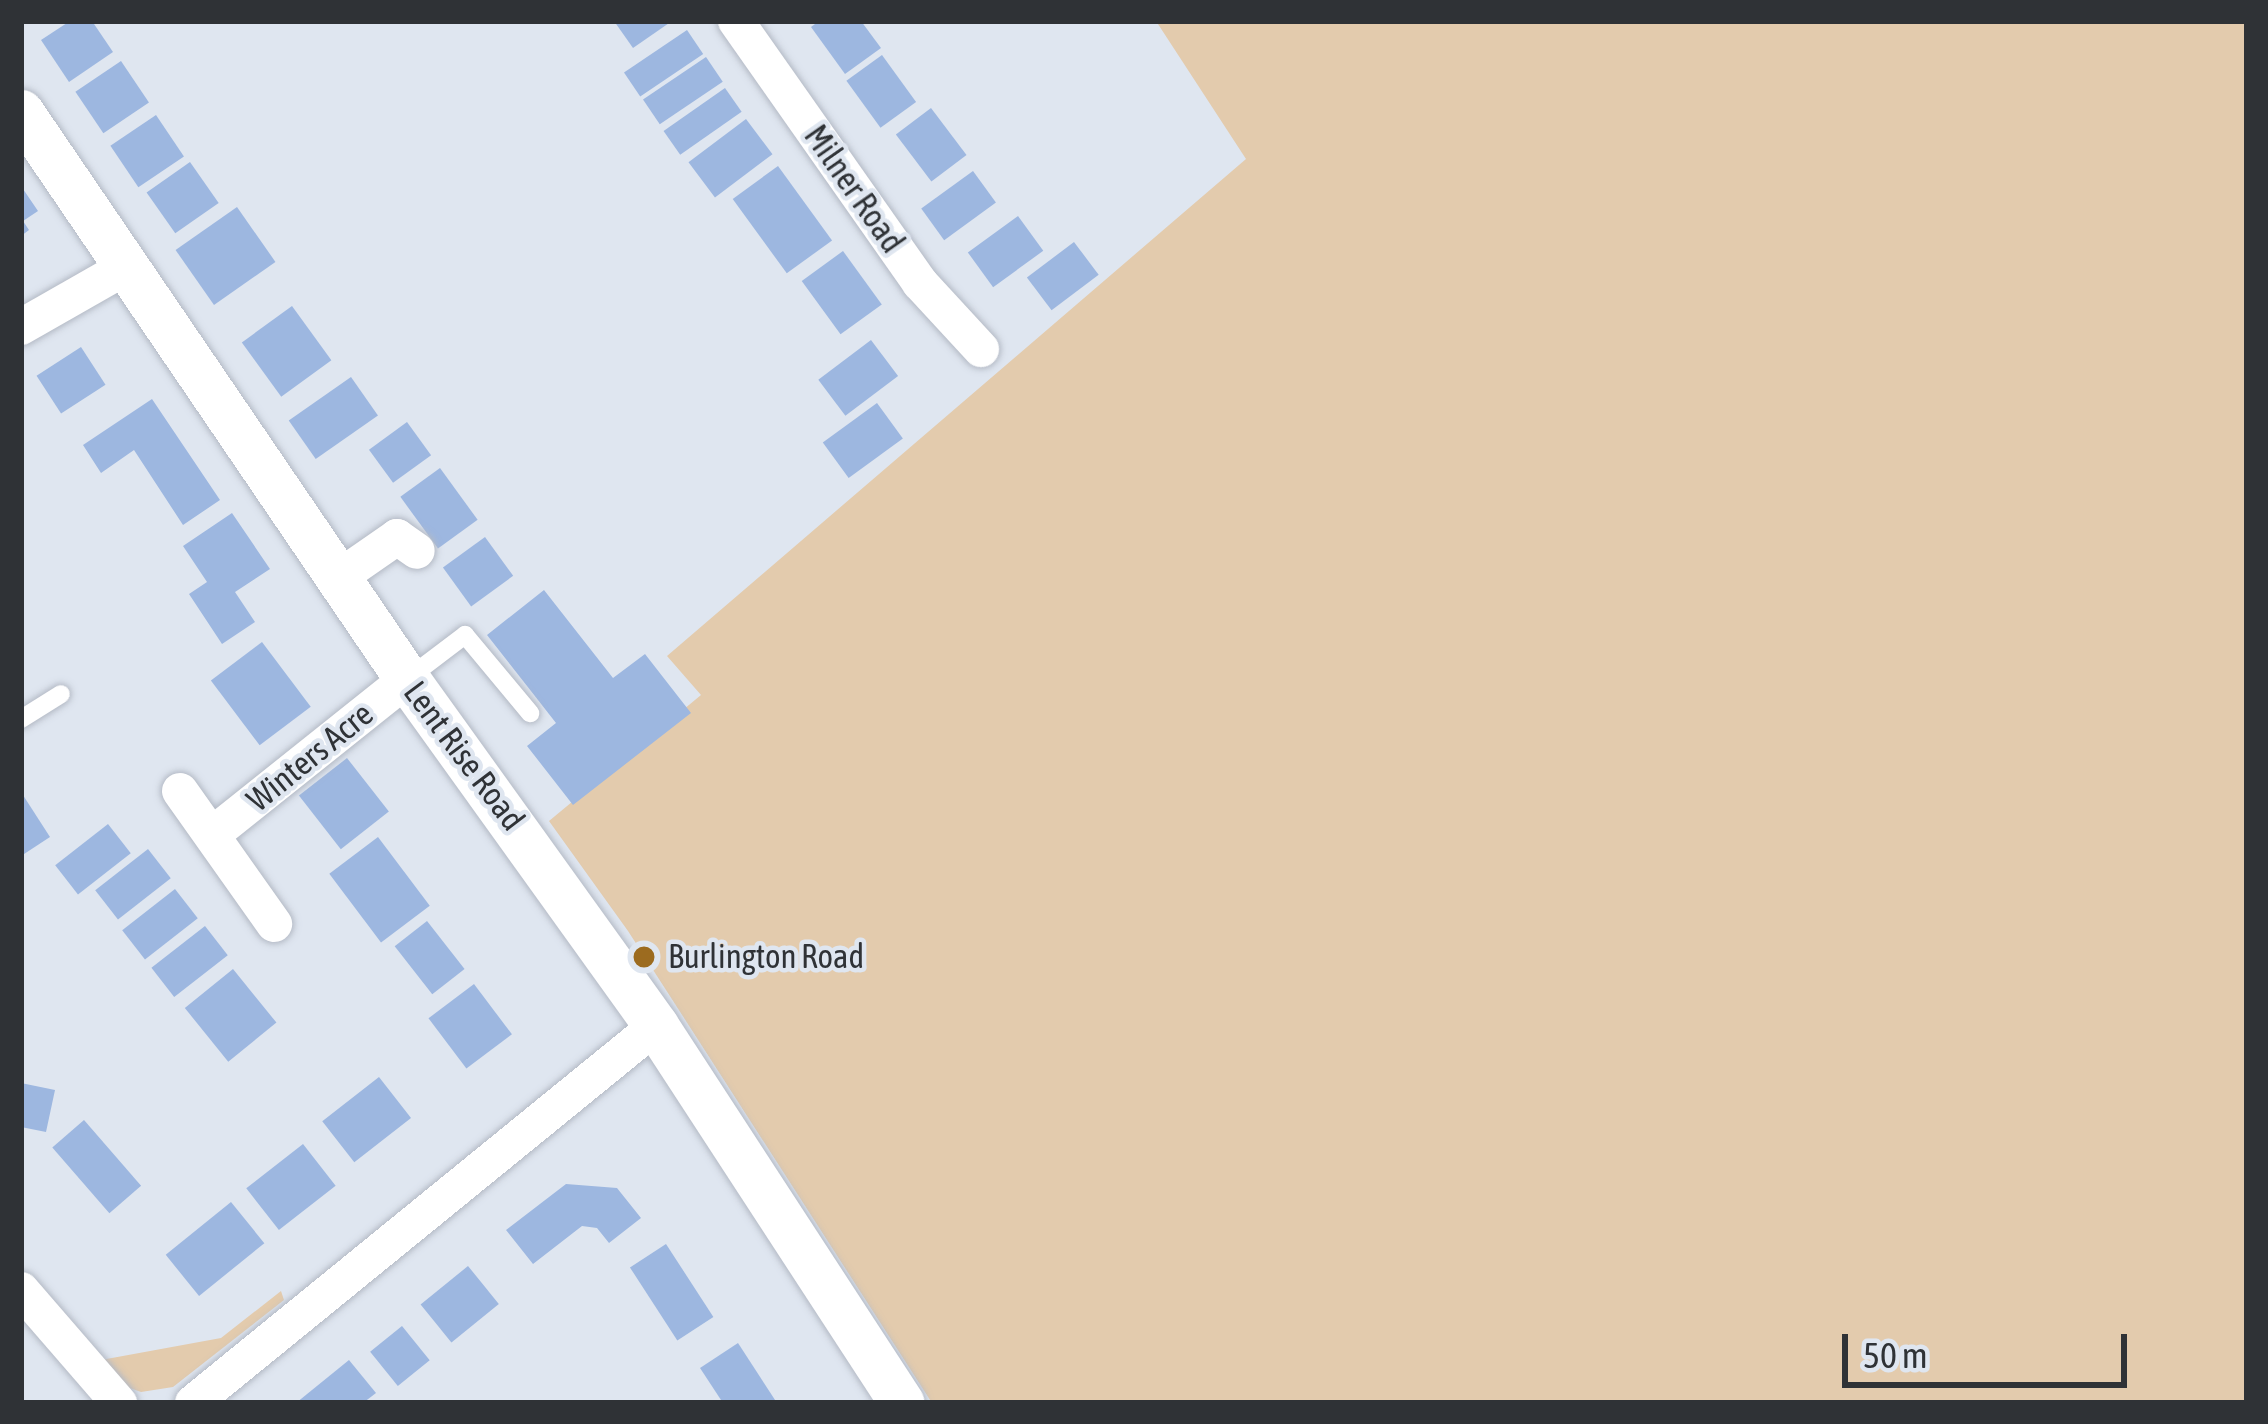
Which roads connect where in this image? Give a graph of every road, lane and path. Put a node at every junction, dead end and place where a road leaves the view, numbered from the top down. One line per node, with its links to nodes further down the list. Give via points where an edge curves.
1 (736, 21): 5 (street, Milner Road, via 920,283)
2 (21, 112): 3 (street, Lent Rise Road)
3 (125, 267): 4 (street); 7 (street, Lent Rise Road)
4 (21, 328)
5 (982, 349)
6 (403, 535): 7 (street)
7 (338, 578): 8 (street, Lent Rise Road)
8 (407, 679): 10 (lane, via 465,635); 13 (street, Winters Acre); 15 (street, Lent Rise Road)
9 (61, 694): 11 (lane)
10 (530, 713)
11 (21, 719)
12 (180, 791): 13 (street, Winters Acre)
13 (213, 835): 14 (street, Winters Acre)
14 (274, 924)
15 (656, 1026): 18 (street); 19 (street, Lent Rise Road)
16 (21, 1290): 17 (street)
17 (119, 1403)
18 (193, 1403)
19 (902, 1403)

